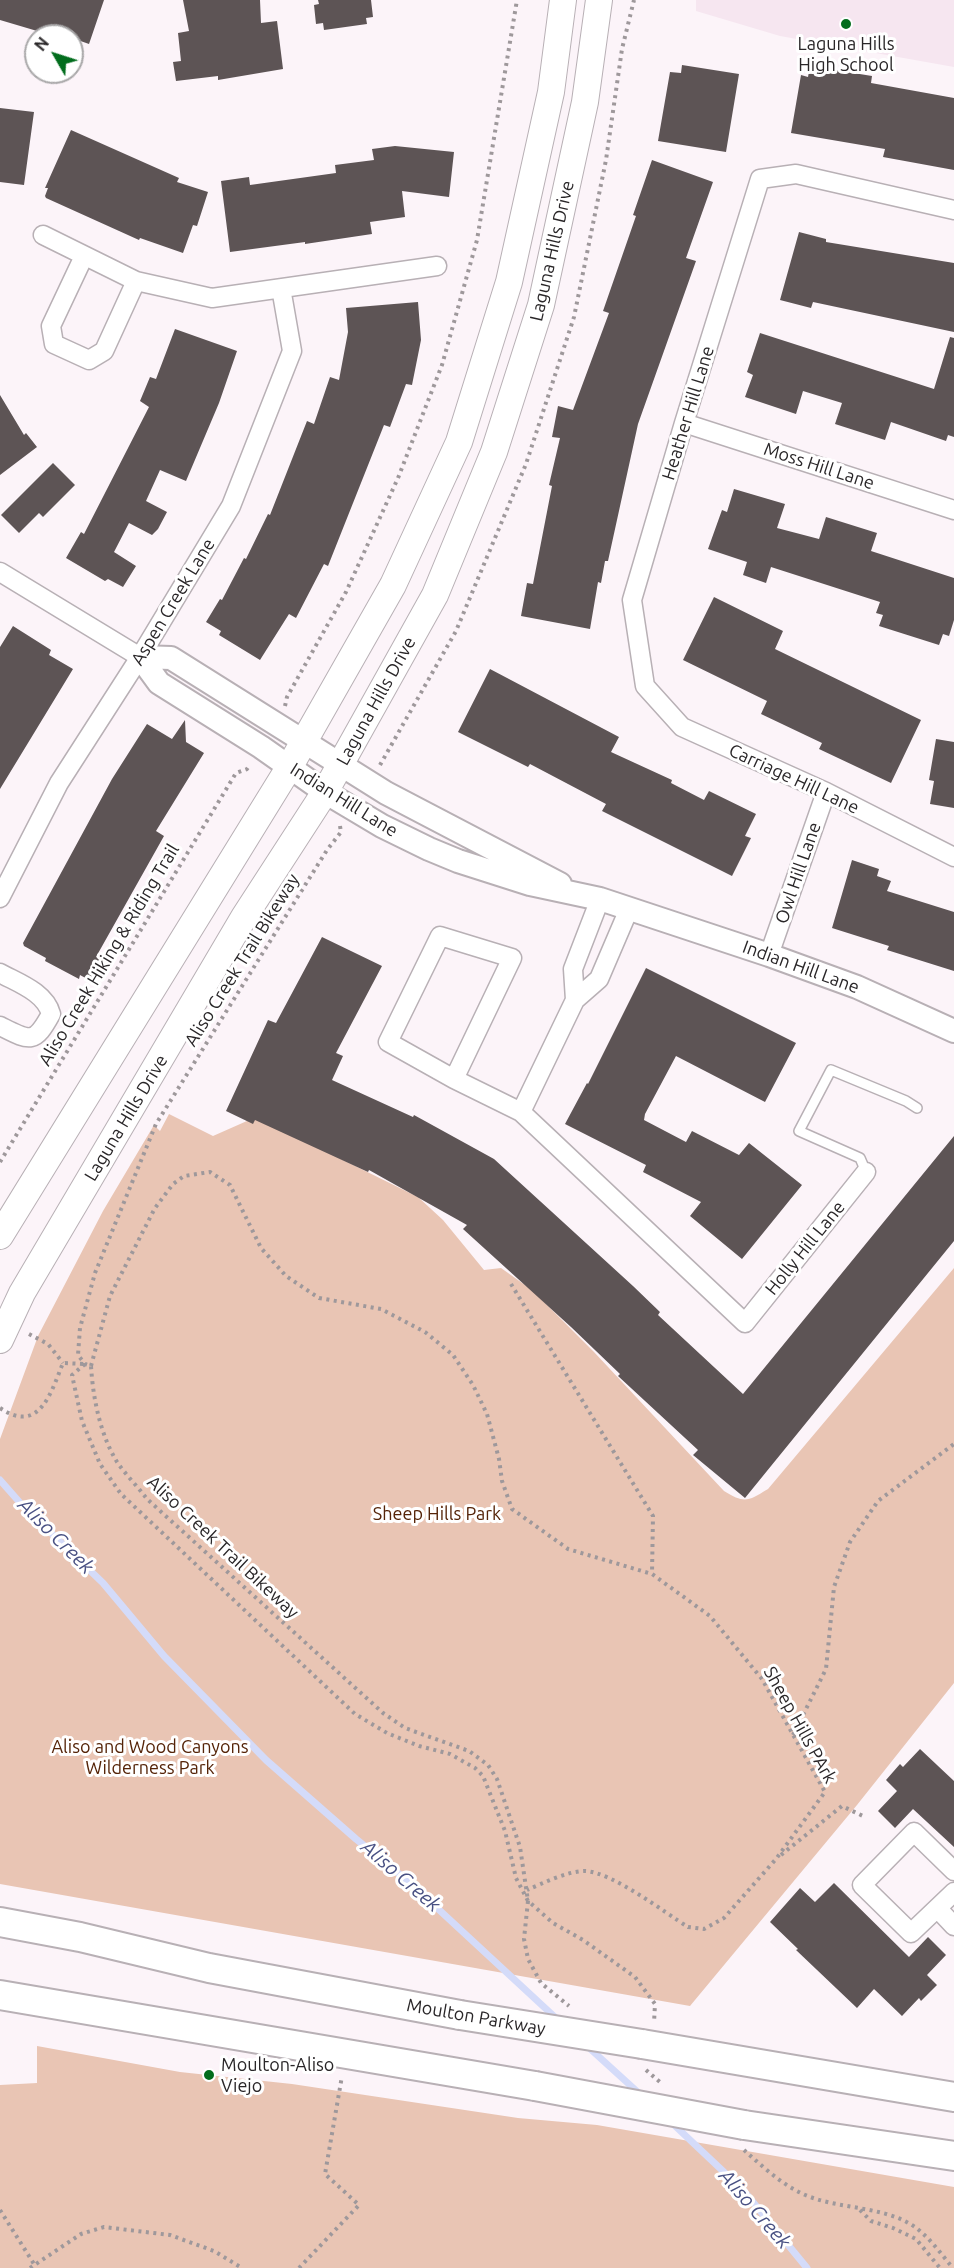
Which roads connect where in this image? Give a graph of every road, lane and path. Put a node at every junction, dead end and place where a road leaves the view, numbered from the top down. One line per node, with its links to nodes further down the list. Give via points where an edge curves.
1 (517, 0): 17 (path, via 477,240 442,365 394,488 346,592 287,696)
2 (563, 0): 18 (main road, Laguna Hills Drive, via 551,92 509,282 459,442 393,585)
3 (599, 0): 19 (main road, Laguna Hills Drive, via 585,102 542,305 494,452 435,596)
4 (634, 0): 5 (path)
5 (622, 50)
6 (954, 210): 12 (street, Heather Hill Lane, via 796,174 760,179)
7 (43, 235): 8 (street)
8 (84, 256): 10 (street); 10 (street, via 51,326 54,344 89,360 104,351)
9 (437, 266): 11 (street)
10 (136, 281): 11 (street, via 212,298)
11 (281, 288): 15 (street, Aspen Creek Lane, via 292,351 231,506)
12 (684, 423): 13 (street, Moss Hill Lane); 16 (street, Heather Hill Lane, via 632,600)
13 (954, 510)
14 (0, 572): 15 (street, Indian Hill Lane)
15 (140, 657): 18 (street, Indian Hill Lane, via 171,658); 20 (street, Indian Hill Lane, via 159,683); 27 (street, Aspen Creek Lane, via 59,783)
16 (645, 686): 23 (street, Carriage Hill Lane, via 682,727)
17 (285, 710)
18 (304, 741): 19 (street, Indian Hill Lane); 20 (main road, Laguna Hills Drive)
19 (341, 764): 22 (main road, Laguna Hills Drive); 26 (street, Indian Hill Lane, via 386,793)
20 (290, 766): 22 (street, Indian Hill Lane); 40 (main road, Laguna Hills Drive)
21 (247, 769): 38 (path, Aliso Creek Hiking & Riding Trail, via 236,773)
22 (325, 792): 26 (street, Indian Hill Lane, via 382,826 458,861 530,884); 42 (main road, Laguna Hills Drive, via 244,917 22,1293)
23 (826, 792): 25 (street, Carriage Hill Lane); 30 (street, Owl Hill Lane)
24 (340, 826): 44 (path, Aliso Creek Trail Bikeway, via 341,832 156,1124 95,1273 80,1328 78,1355)
25 (954, 857)
26 (575, 893): 28 (street, Indian Hill Lane)
27 (0, 898)
28 (600, 899): 29 (street, Indian Hill Lane); 32 (street, via 573,969)
29 (629, 909): 30 (street, Indian Hill Lane); 32 (street, via 599,979)
30 (769, 955): 34 (street, Indian Hill Lane, via 857,987)
31 (0, 973): 33 (street, via 43,998 51,1014 40,1034 33,1038 21,1037)
32 (575, 1000): 37 (street)
33 (0, 1026)
34 (954, 1030)
35 (454, 1079): 35 (street, via 512,958 440,936 388,1042); 37 (street)
36 (917, 1108): 39 (lane, via 831,1070 800,1131 860,1158)
37 (521, 1112): 39 (street, Holly Hill Lane, via 745,1323)
38 (0, 1162)
39 (866, 1172)
40 (0, 1236)
41 (511, 1284): 48 (path, via 653,1516)
42 (11, 1334): 43 (path, via 48,1344)
43 (63, 1363): 44 (path); 46 (path, via 39,1412 25,1417)
44 (85, 1364): 45 (path); 55 (path, via 72,1375 82,1421 100,1464 121,1494 355,1714 387,1733 450,1754 475,1768 483,1776 505,1831 516,1878)
45 (91, 1366): 48 (path, Sheep Hills PArk, via 110,1296 155,1208 184,1176 210,1172 230,1185 261,1248 286,1276 319,1298 381,1309 425,1332 453,1355 487,1414 512,1509 568,1549); 53 (path, Aliso Creek Trail Bikeway, via 104,1432 117,1462 147,1499 383,1713 405,1728 469,1751 488,1765 497,1779 520,1847)
46 (0, 1408)
47 (954, 1444): 49 (path, via 878,1501 850,1542 834,1587 826,1669)
48 (652, 1574): 49 (path, Sheep Hills PArk, via 710,1616 762,1678)
49 (793, 1735): 51 (path, Sheep Hills PArk, via 825,1792)
50 (865, 1817): 51 (path, via 842,1806)
51 (776, 1859): 53 (path, Sheep Hills PArk, via 724,1918 704,1929 688,1927 608,1876 585,1871)
52 (954, 1871): 56 (street, via 914,1832 862,1885 911,1933)
53 (527, 1890): 55 (path, Aliso Creek Trail Bikeway)
54 (954, 1892): 56 (street)
55 (528, 1901): 60 (path, Aliso Creek Trail Bikeway, via 524,1939 528,1959 541,1983); 61 (path, via 553,1923 635,1977 655,2004)
56 (938, 1909): 58 (street)
57 (0, 1922): 61 (main road, Moulton Parkway, bridge, via 209,1968)
58 (954, 1926)
59 (0, 1995): 62 (main road)
60 (577, 2013)
61 (646, 2052): 63 (path); 64 (main road, Moulton Parkway)
62 (346, 2055): 65 (main road, bridge, via 535,2086); 72 (path, via 325,2174 359,2205)
63 (669, 2089)
64 (954, 2097)
65 (743, 2137): 66 (main road); 68 (path, via 789,2187 806,2196)
66 (954, 2156)
67 (0, 2210): 69 (path)
68 (859, 2210): 73 (path, via 871,2221 916,2239); 74 (path, via 914,2227)
69 (34, 2264): 70 (path); 71 (path, via 81,2234 104,2227 170,2235 214,2251)
70 (30, 2268)
71 (242, 2268)
72 (299, 2268)
73 (940, 2268)
74 (953, 2268)

